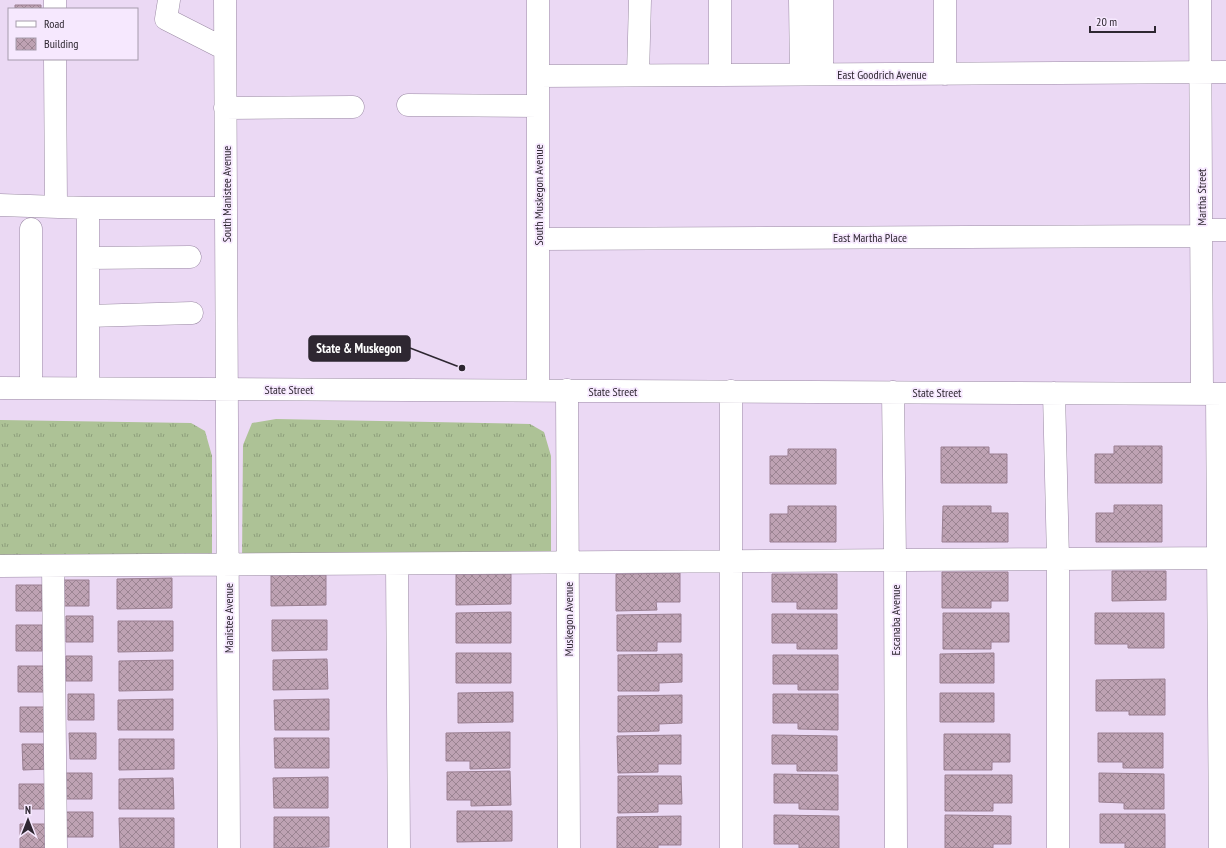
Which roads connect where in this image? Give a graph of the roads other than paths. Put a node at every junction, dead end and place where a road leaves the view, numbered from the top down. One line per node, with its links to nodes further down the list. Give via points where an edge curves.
1 (169, 0): 10 (street, via 166,19)
2 (225, 0): 10 (street, South Manistee Avenue)
3 (538, 0): 18 (street, South Muskegon Avenue)
4 (640, 0): 16 (street)
5 (720, 0): 17 (street)
6 (800, 0): 14 (street)
7 (822, 0): 14 (street)
8 (945, 0): 15 (street)
9 (1200, 0): 12 (street, Martha Street)
10 (225, 49): 22 (street, South Manistee Avenue)
11 (55, 60): 24 (street)
12 (1200, 72): 13 (street, East Goodrich Avenue); 15 (street, East Goodrich Avenue); 29 (street, Martha Street)
13 (1226, 72)
14 (811, 74): 15 (street, East Goodrich Avenue); 17 (street, East Goodrich Avenue)
15 (946, 74)
16 (638, 75): 17 (street, East Goodrich Avenue); 18 (street, East Goodrich Avenue)
17 (720, 75)
18 (538, 76): 20 (street, South Muskegon Avenue)
19 (408, 105): 20 (street)
20 (538, 106): 30 (street, South Muskegon Avenue)
21 (353, 107): 22 (street)
22 (225, 108): 26 (street, South Manistee Avenue)
23 (0, 205): 24 (street)
24 (56, 206): 25 (street)
25 (88, 208): 26 (street); 32 (street)
26 (226, 208): 38 (street, South Manistee Avenue)
27 (31, 229): 36 (street)
28 (1226, 230): 29 (street, East Martha Place)
29 (1201, 233): 30 (street, East Martha Place); 44 (street, Martha Street)
30 (538, 239): 39 (street, South Muskegon Avenue)
31 (190, 257): 32 (street)
32 (88, 258): 34 (street)
33 (192, 313): 34 (street)
34 (88, 316): 37 (street)
35 (0, 388): 36 (street, State Street)
36 (31, 388): 37 (street, State Street)
37 (88, 388): 38 (street, State Street)
38 (227, 389): 39 (street, State Street); 51 (street, Manistee Avenue)
39 (538, 390): 40 (street, State Street)
40 (567, 390): 41 (street, State Street); 49 (street, Muskegon Avenue)
41 (730, 391): 42 (street, State Street); 48 (street)
42 (893, 392): 43 (street, State Street); 47 (street, Escanaba Avenue)
43 (1054, 393): 44 (street, State Street); 46 (street)
44 (1215, 394): 45 (street, Martha Street)
45 (1222, 558): 46 (street); 61 (street, Martha Street)
46 (1058, 559): 47 (street); 60 (street)
47 (895, 560): 48 (street); 59 (street, Escanaba Avenue)
48 (730, 561): 49 (street); 58 (street)
49 (568, 562): 50 (street); 57 (street, Muskegon Avenue)
50 (397, 564): 51 (street); 56 (street)
51 (228, 565): 53 (street); 55 (street, Manistee Avenue)
52 (0, 566): 53 (street)
53 (53, 566): 54 (street)
54 (56, 848)
55 (229, 848)
56 (399, 848)
57 (570, 848)
58 (730, 848)
59 (896, 848)
60 (1058, 848)
61 (1220, 848)

